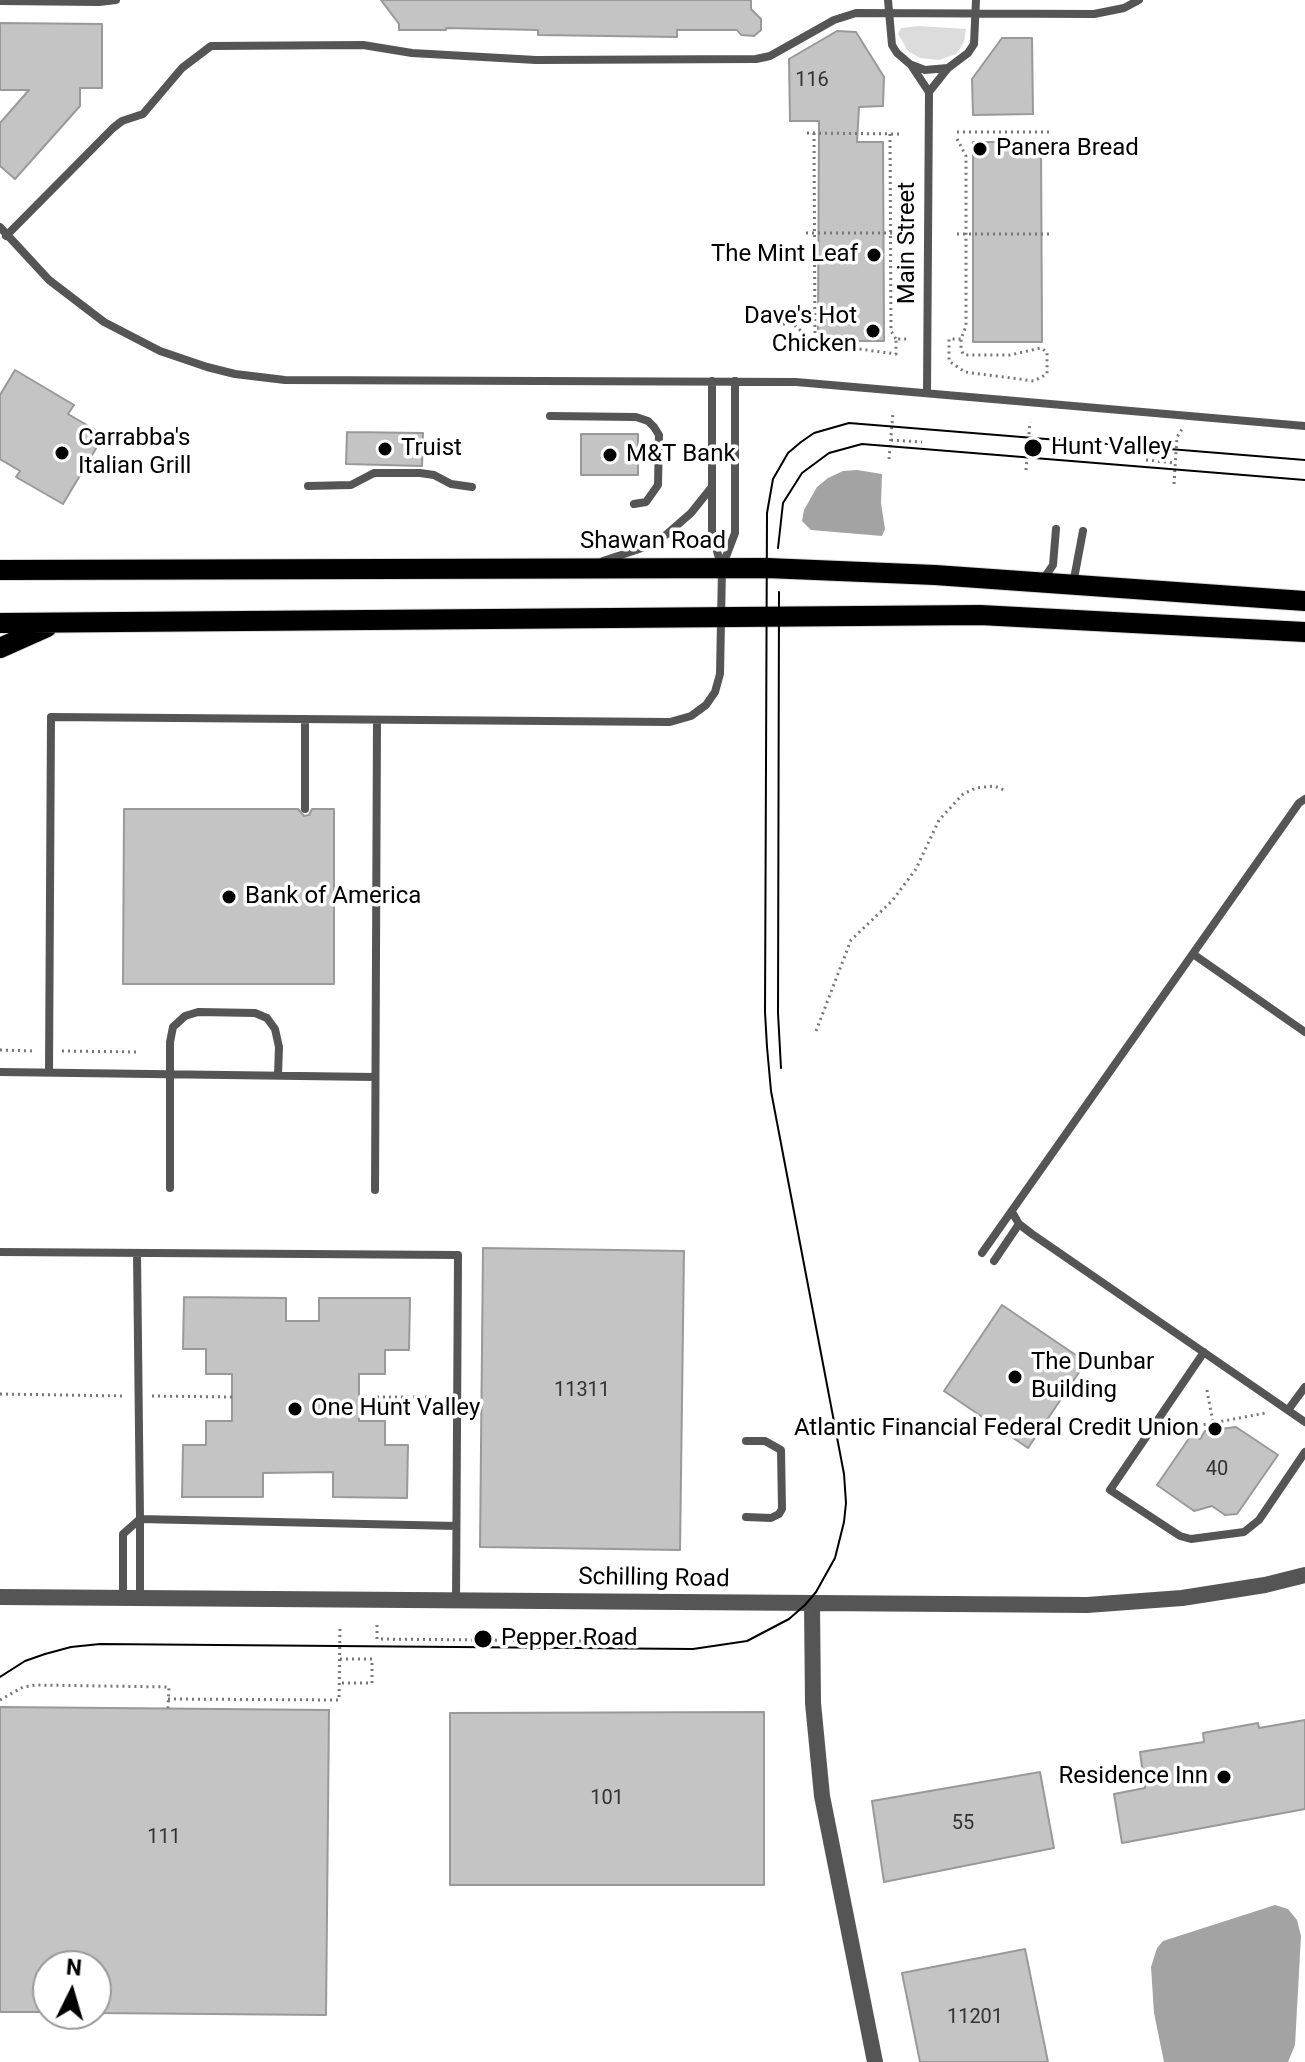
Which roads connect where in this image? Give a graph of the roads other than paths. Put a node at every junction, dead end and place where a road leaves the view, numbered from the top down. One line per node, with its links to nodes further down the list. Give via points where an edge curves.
1 (116, 0): 5 (lane)
2 (888, 0): 6 (lane)
3 (976, 0): 7 (lane)
4 (1139, 0): 7 (lane, via 1109,13)
5 (0, 1)
6 (888, 14): 7 (lane); 8 (lane, via 892,45); 12 (lane, via 844,16 756,59 536,60 363,45 211,46 182,68 143,114 113,128)
7 (976, 14): 9 (lane, via 974,44)
8 (911, 65): 9 (lane); 10 (lane)
9 (948, 68): 10 (lane)
10 (929, 92): 15 (lane, Main Street)
11 (0, 227): 12 (lane)
12 (6, 236): 13 (lane, via 49,280 104,322 160,351 235,374 285,380)
13 (712, 381): 14 (lane); 20 (lane)
14 (735, 381): 15 (lane); 25 (lane, via 735,533)
15 (927, 393): 17 (lane)
16 (550, 416): 21 (lane, via 636,417 654,427 659,435 658,485 646,502)
17 (1305, 426)
18 (308, 486): 19 (lane, via 351,485 374,473 420,473)
19 (472, 487)
20 (712, 488): 24 (lane, via 651,545); 25 (lane, via 712,534)
21 (634, 504)
22 (1056, 529): 27 (lane, via 1053,565)
23 (1083, 531): 28 (lane)
24 (577, 568): 25 (main road, Shawan Road); 26 (main road, Shawan Road)
25 (722, 568): 27 (main road, Shawan Road); 30 (lane)
26 (0, 570)
27 (1042, 582): 28 (main road, Shawan Road)
28 (1073, 585): 29 (main road, Shawan Road); 31 (main road)
29 (1305, 601)
30 (721, 617): 31 (main road); 33 (main road); 37 (lane, via 715,692 706,705 681,719)
31 (1068, 618): 34 (main road)
32 (0, 623): 33 (main road)
33 (57, 623): 35 (main road)
34 (1305, 632)
35 (0, 648)
36 (305, 719): 37 (lane); 39 (lane); 43 (lane, via 51,717)
37 (377, 720): 46 (lane)
38 (1305, 799): 40 (lane)
39 (305, 809)
40 (1193, 954): 41 (lane); 49 (lane)
41 (1305, 1032)
42 (0, 1072): 43 (lane)
43 (49, 1072): 44 (lane)
44 (169, 1074): 45 (lane); 45 (lane, via 173,1027 198,1012 267,1018 279,1047); 47 (lane)
45 (278, 1075): 46 (lane)
46 (375, 1077): 48 (lane)
47 (170, 1188)
48 (375, 1190)
49 (1012, 1212): 50 (lane); 52 (lane)
50 (1019, 1224): 54 (lane); 55 (lane)
51 (0, 1252): 53 (lane)
52 (982, 1253)
53 (137, 1254): 62 (lane); 63 (lane, via 458,1255)
54 (994, 1261)
55 (1204, 1352): 57 (lane); 60 (lane, via 1110,1490 1180,1536 1199,1540 1250,1529)
56 (1305, 1387): 57 (lane)
57 (1288, 1410): 58 (lane)
58 (1305, 1422)
59 (746, 1441): 61 (lane, via 765,1441 781,1450 782,1509 771,1518)
60 (1305, 1452)
61 (746, 1517)
62 (140, 1519): 63 (lane); 66 (lane); 66 (lane, via 123,1534)
63 (456, 1526): 67 (lane)
64 (1305, 1575): 68 (street, Schilling Road, via 1142,1602)
65 (0, 1597): 66 (street, Schilling Road)
66 (132, 1598): 67 (street, Schilling Road)
67 (456, 1601): 68 (street, Schilling Road)
68 (812, 1605): 69 (street, via 813,1703 822,1796)
69 (875, 2062)

